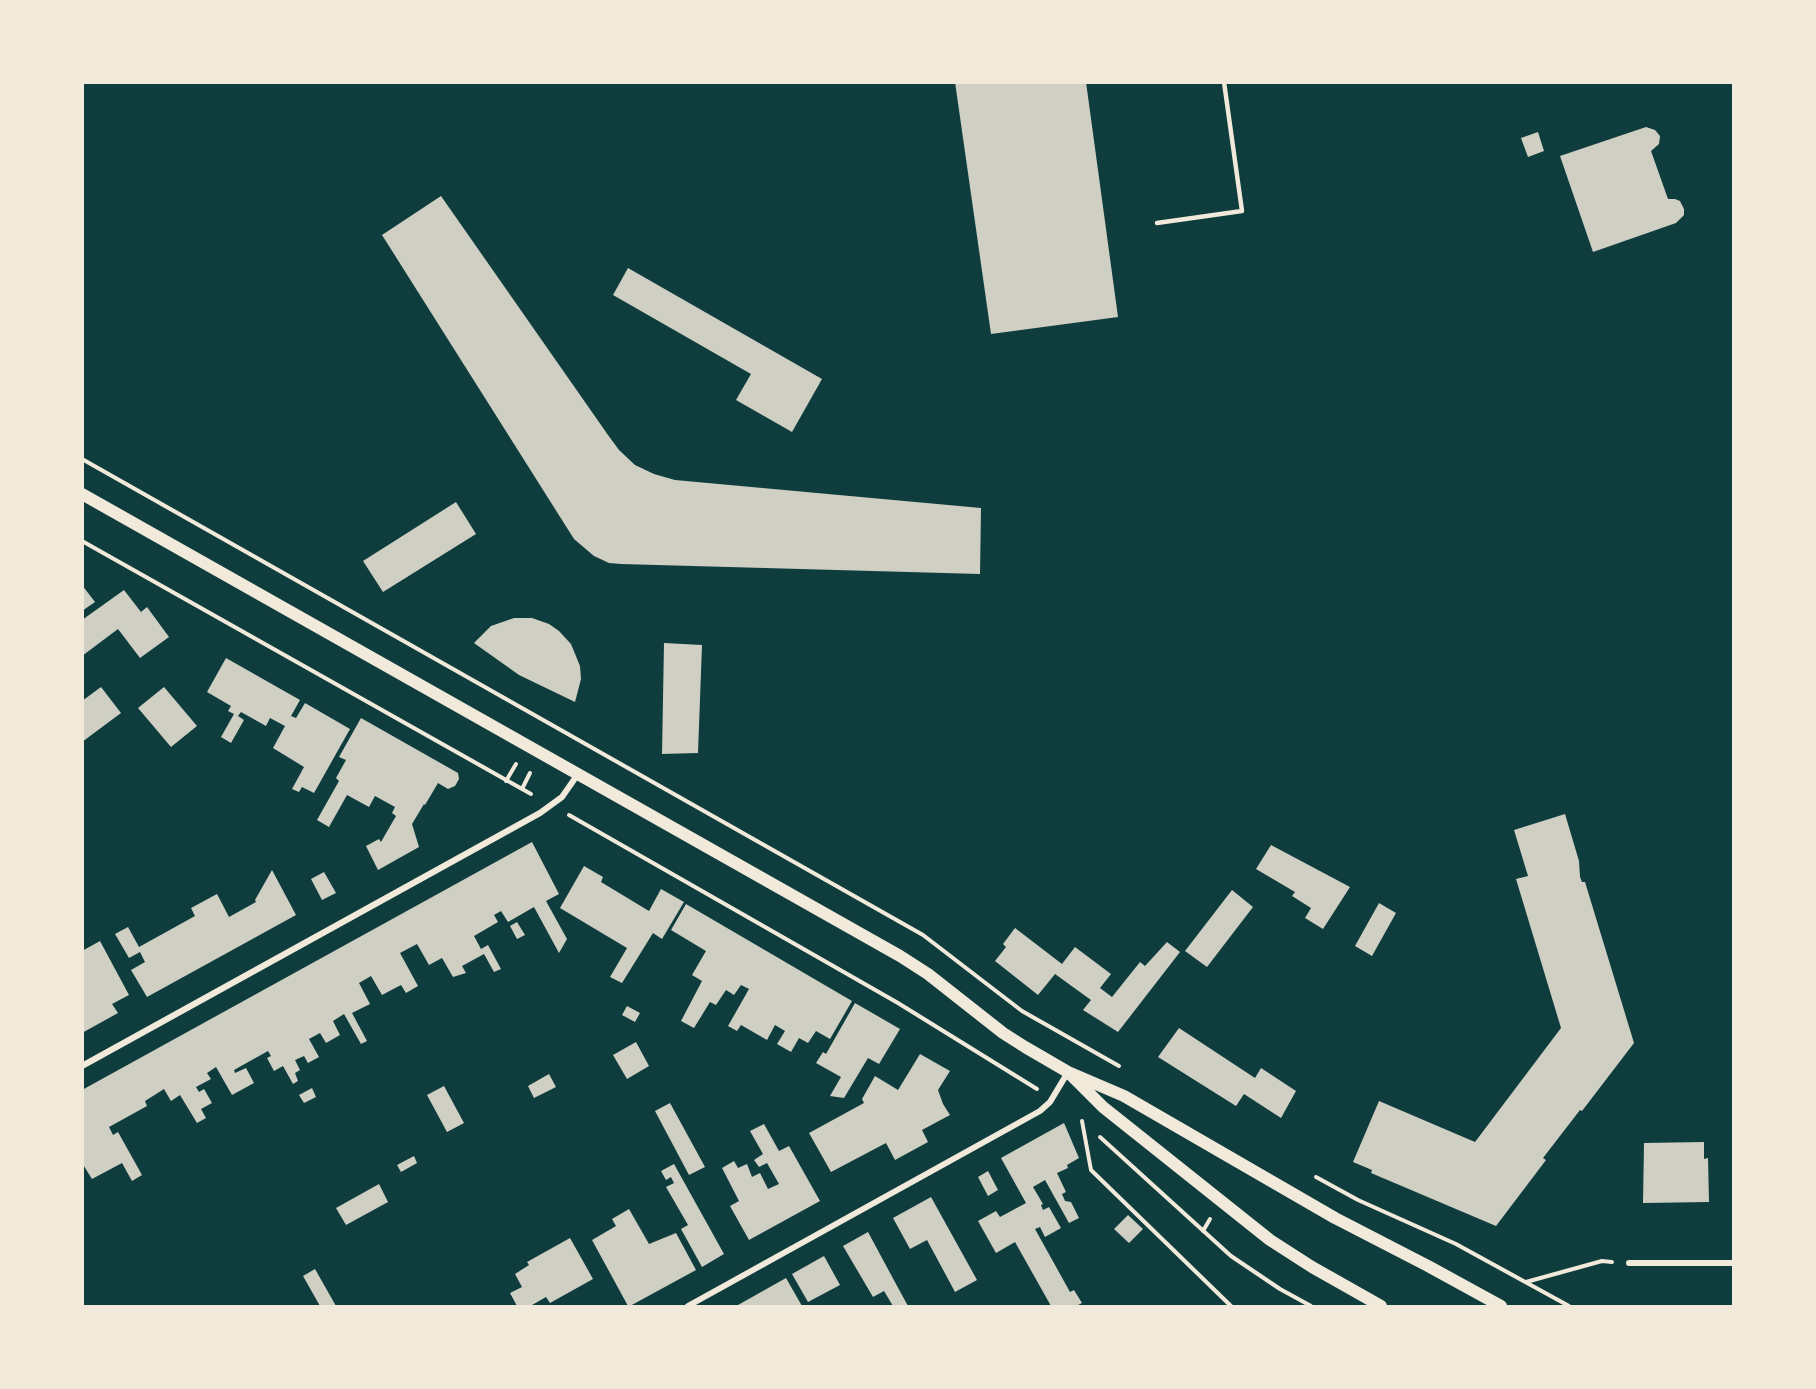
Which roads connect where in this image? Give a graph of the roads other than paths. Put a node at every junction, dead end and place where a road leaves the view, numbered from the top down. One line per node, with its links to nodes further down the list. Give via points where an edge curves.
1 (1224, 82): 2 (lane, via 1242,211)
2 (1157, 223)
3 (82, 494): 4 (main road)
4 (578, 774): 5 (street, via 567,792 540,813); 6 (main road, via 900,956 1013,1040)
5 (82, 1066)
6 (1068, 1072): 9 (street, via 1040,1111); 10 (main road, via 1102,1107 1270,1240); 11 (main road, via 1124,1096 1293,1194)
7 (1629, 1263): 8 (street)
8 (1734, 1263)
9 (688, 1306)
10 (1381, 1306)
11 (1501, 1306)

